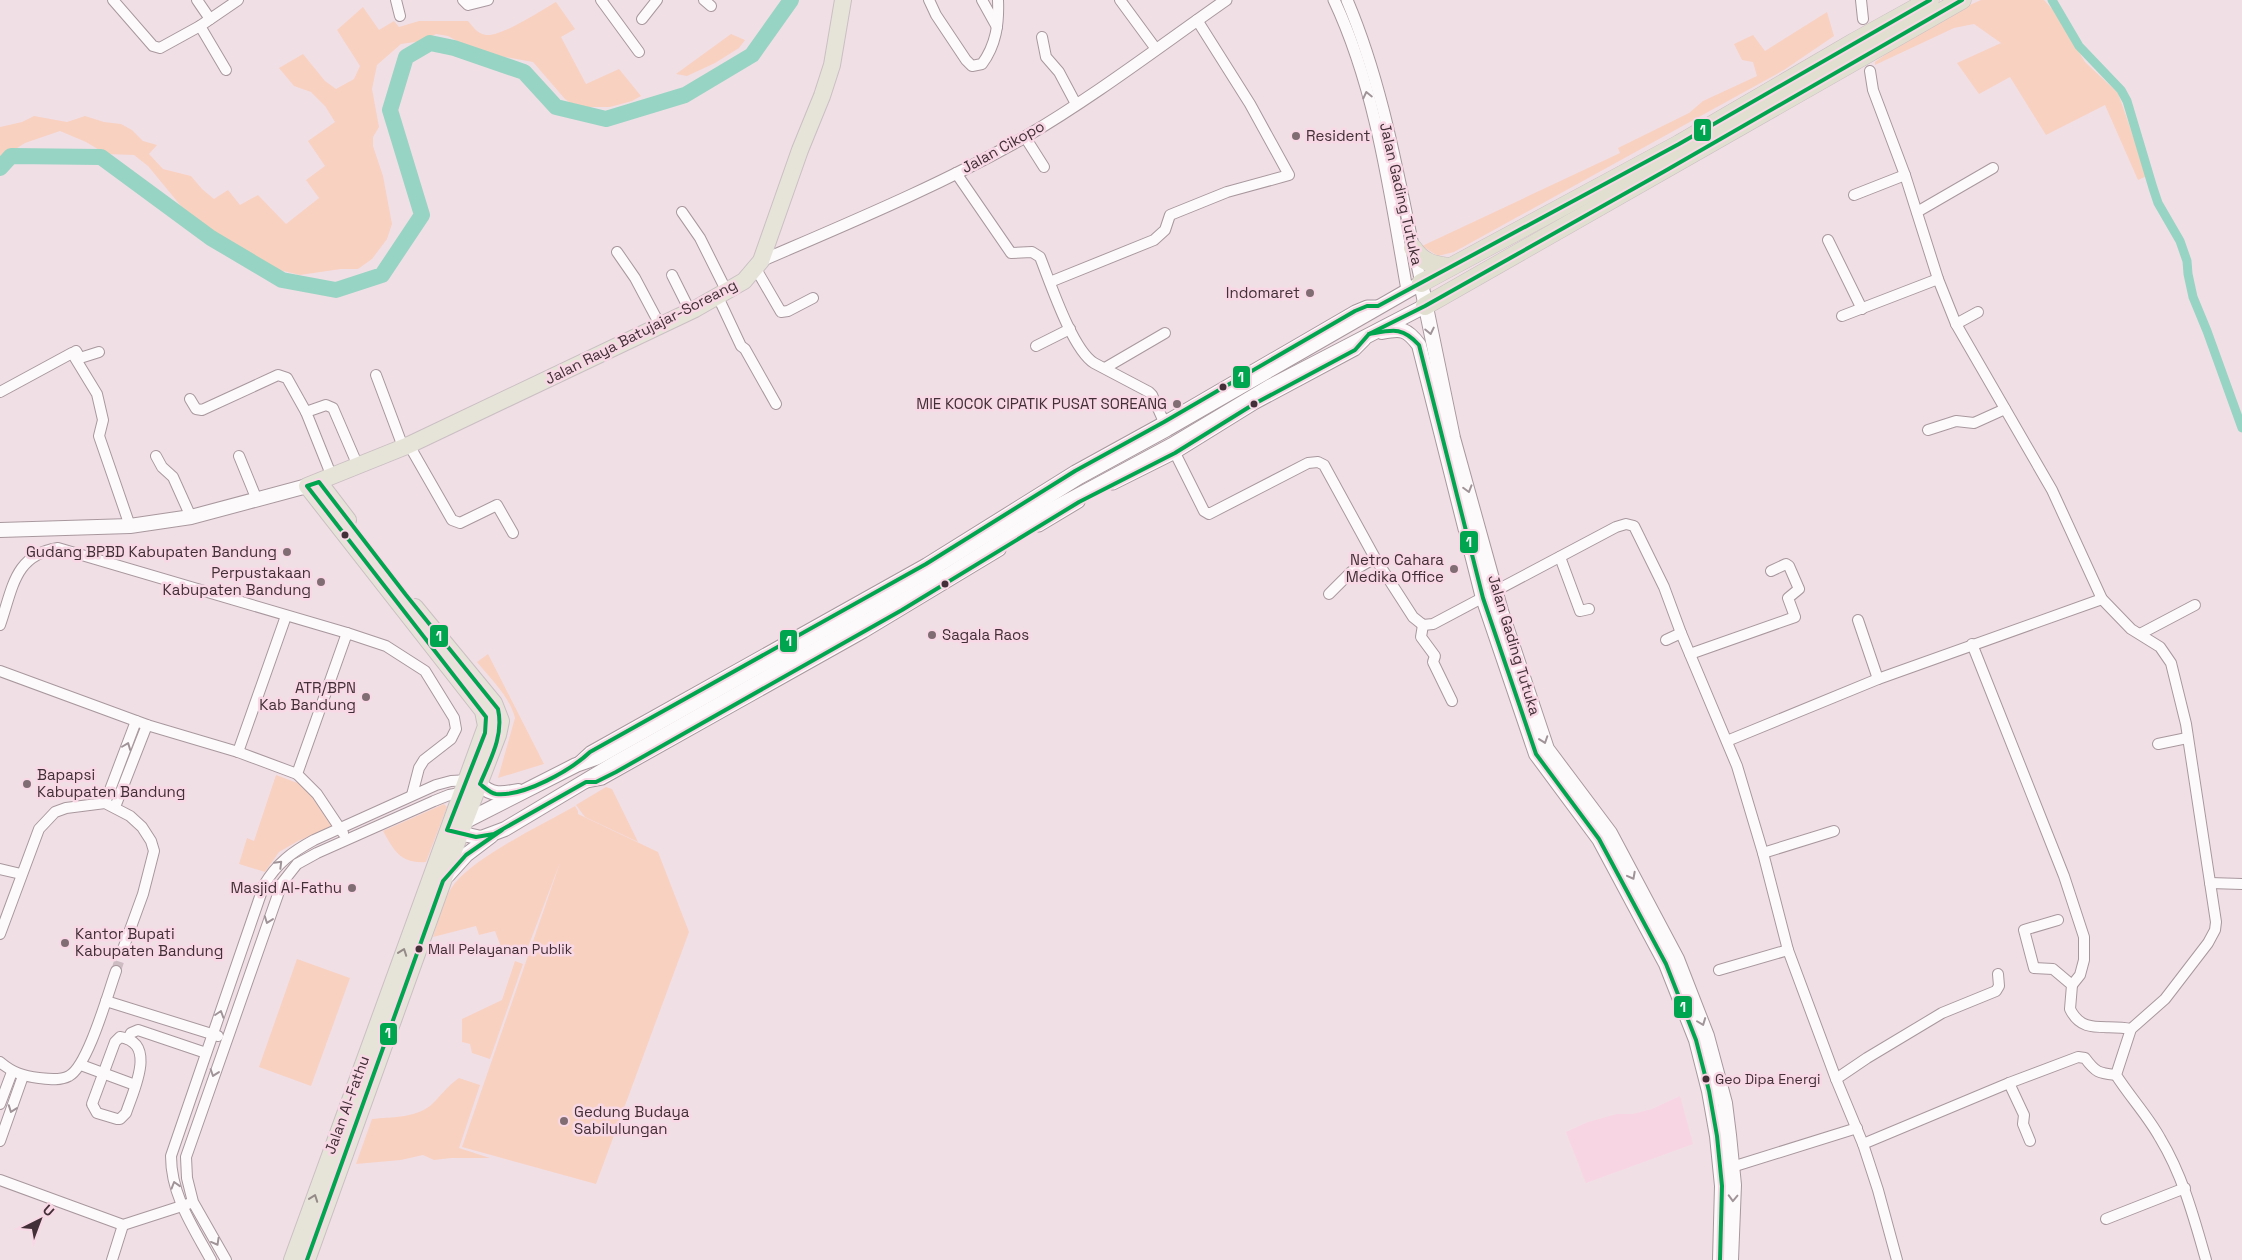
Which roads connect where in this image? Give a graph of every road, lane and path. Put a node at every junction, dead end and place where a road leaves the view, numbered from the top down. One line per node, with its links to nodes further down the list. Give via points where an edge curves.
1 (113, 0): 25 (street, via 157,48)
2 (197, 0): 21 (street)
3 (238, 0): 21 (street)
4 (396, 0): 20 (street)
5 (463, 0): 6 (street, via 468,5)
6 (488, 0)
7 (601, 0): 29 (street)
8 (657, 0): 22 (street)
9 (843, 0): 44 (highway, via 832,65)
10 (929, 0): 26 (street, via 972,66 982,64 990,53)
11 (982, 0): 26 (street)
12 (998, 0): 26 (street)
13 (1120, 0): 28 (street)
14 (1226, 0): 24 (street, Jalan Cikopo)
15 (1334, 0): 49 (street, Jalan Gading Tutuka, one-way to 15, via 1361,69)
16 (1346, 0): 42 (street, Jalan Gading Tutuka, via 1368,54)
17 (1861, 0): 23 (street)
18 (1930, 0): 45 (highway, via 1679,144)
19 (1962, 0): 53 (highway)
20 (400, 16)
21 (210, 19): 25 (street)
22 (642, 19)
23 (1863, 19)
24 (1197, 20): 28 (street, Jalan Cikopo); 48 (street, via 1250,104 1289,175 1228,192 1170,215 1165,230 1154,240)
25 (200, 26): 30 (street)
26 (997, 27)
27 (1042, 37): 32 (street, via 1046,57 1059,72)
28 (1156, 49): 32 (street, Jalan Cikopo)
29 (639, 52)
30 (226, 70)
31 (1870, 70): 37 (street, via 1873,90)
32 (1076, 104): 33 (street, Jalan Cikopo)
33 (1025, 137): 34 (street); 36 (street, Jalan Cikopo)
34 (1044, 167)
35 (1993, 168): 40 (street)
36 (956, 173): 44 (street, Jalan Cikopo); 48 (street, via 1008,249 1016,254 1032,252 1040,257)
37 (1905, 175): 38 (street); 40 (street)
38 (1854, 195)
39 (682, 212): 50 (street, via 700,238)
40 (1917, 212): 47 (street)
41 (1828, 240): 54 (street)
42 (1413, 248): 45 (highway, via 1429,263); 49 (street, Jalan Gading Tutuka)
43 (616, 252): 59 (street, via 635,278)
44 (758, 265): 50 (highway, Jalan Raya Batujajar-Soreang); 51 (street, via 781,312)
45 (1449, 267): 49 (highway)
46 (672, 275): 55 (street)
47 (1938, 279): 54 (street); 58 (street)
48 (1050, 282): 60 (street)
49 (1414, 286): 52 (main road); 53 (main road, Jalan Gading Tutuka)
50 (722, 294): 55 (highway, Jalan Raya Batujajar-Soreang); 70 (street, via 741,346)
51 (813, 298)
52 (1378, 306): 73 (street, via 1355,311); 80 (main road, via 1167,429)
53 (1419, 309): 62 (main road); 91 (main road, Jalan Gading Tutuka, one-way to 91)
54 (1862, 309): 57 (street)
55 (690, 311): 59 (highway, Jalan Raya Batujajar-Soreang)
56 (1978, 312): 58 (street)
57 (1842, 316)
58 (1956, 324): 71 (street)
59 (660, 325): 75 (highway, Jalan Raya Batujajar-Soreang)
60 (1070, 329): 63 (street); 66 (street, via 1086,356)
61 (1165, 333): 66 (street)
62 (1369, 334): 76 (street, via 1355,350 1270,395); 84 (main road, via 1249,398); 93 (main road, Jalan Gading Tutuka, via 1398,329 1408,332 1419,346)
63 (1036, 346)
64 (99, 352): 65 (street, via 81,358 76,351)
65 (72, 353): 68 (street); 85 (street, via 97,394 103,420 98,436)
66 (1105, 368): 73 (street, via 1152,395)
67 (376, 374): 75 (street)
68 (0, 392)
69 (190, 398): 72 (street, via 196,408 202,410 282,375 288,378)
70 (776, 404)
71 (2005, 409): 74 (street, via 1974,423 1958,420); 94 (street, via 2052,490)
72 (306, 412): 79 (street, via 326,405 333,408); 81 (street)
73 (1164, 422): 80 (street)
74 (1928, 430)
75 (406, 446): 79 (highway, Jalan Raya Batujajar-Soreang); 87 (street, via 452,520 460,523 497,505)
76 (1175, 453): 84 (street); 89 (street, via 1204,512 1209,514 1308,464 1322,464)
77 (156, 456): 83 (street, via 173,477)
78 (239, 456): 82 (street)
79 (358, 466): 81 (highway, Jalan Raya Batujajar-Soreang)
80 (1077, 474): 98 (main road); 117 (street, via 926,564 590,752)
81 (319, 482): 82 (main road); 120 (highway, Jalan Al-Fathu, via 401,598 498,709 501,721 498,735)
82 (257, 500): 83 (main road)
83 (191, 517): 85 (main road)
84 (1046, 517): 98 (main road, via 950,574); 119 (street, via 956,579 721,714 602,779)
85 (130, 526): 86 (main road)
86 (0, 530)
87 (513, 533)
88 (1560, 557): 91 (street); 96 (street, via 1580,611); 103 (street, via 1622,524 1632,524 1643,540)
89 (1375, 558): 92 (street, via 1351,572); 101 (street, via 1413,617)
90 (1771, 572): 107 (street, via 1786,564 1788,566 1799,589 1788,598 1795,617)
91 (1496, 591): 93 (street); 165 (main road, Jalan Gading Tutuka, one-way to 165, via 1550,756 1603,822 1677,958 1707,1036 1725,1103)
92 (1329, 594)
93 (1483, 598): 101 (street, via 1433,624); 178 (main road, Jalan Gading Tutuka, via 1536,754 1596,834 1666,964 1696,1040 1718,1144 1722,1186)
94 (2102, 598): 104 (street, via 2131,629); 106 (street)
95 (2195, 605): 104 (street)
96 (1589, 609)
97 (286, 616): 100 (street, via 58,548 34,555 22,566); 102 (street); 116 (street)
98 (857, 619): 117 (main road, via 596,758); 119 (main road)
99 (1858, 620): 109 (street)
100 (0, 625)
101 (1423, 625): 110 (street, via 1421,637 1435,656 1433,662)
102 (347, 633): 118 (street); 122 (street, via 386,646 425,672 454,718 456,729 451,738 424,760)
103 (1681, 633): 105 (street); 107 (street)
104 (2140, 634): 113 (street, via 2160,647 2171,663)
105 (1666, 640)
106 (1972, 644): 109 (street); 143 (street, via 2064,876 2084,937 2084,960 2080,975)
107 (1690, 654): 114 (street)
108 (0, 671): 111 (street)
109 (1878, 679): 114 (street)
110 (1452, 701)
111 (136, 721): 112 (street); 123 (street, one-way to 111)
112 (147, 725): 116 (street); 124 (street)
113 (2187, 738): 115 (street); 134 (street)
114 (1727, 742): 130 (street)
115 (2158, 744)
116 (238, 752): 118 (street)
117 (576, 765): 121 (main road)
118 (297, 774): 125 (street, via 318,794)
119 (586, 782): 128 (main road)
120 (472, 787): 121 (main road, via 498,794); 122 (street, via 442,783); 126 (highway, Jalan Al-Fathu); 129 (street)
121 (534, 787): 126 (main road)
122 (412, 795): 125 (street)
123 (105, 804): 124 (street); 132 (street, via 55,812 39,829)
124 (115, 807): 138 (street, via 142,827 154,851)
125 (341, 828): 129 (street); 147 (street, one-way to 125, via 268,877 294,850)
126 (457, 829): 128 (main road, via 481,838); 133 (highway, Jalan Al-Fathu); 144 (highway, Jalan Al-Fathu, one-way to 126)
127 (1834, 831): 130 (street)
128 (494, 834): 133 (main road, via 466,855)
129 (346, 839): 149 (street, one-way to 149, via 297,864 282,883)
130 (1763, 853): 139 (street)
131 (0, 869): 132 (street)
132 (21, 874): 137 (street)
133 (443, 882): 144 (highway, Jalan Al-Fathu)
134 (2210, 883): 135 (street); 146 (street, via 2216,914 2212,936 2165,999)
135 (2242, 884)
136 (2058, 920): 143 (street, via 2026,928 2024,933 2034,968 2053,969)
137 (0, 934)
138 (123, 949)
139 (1788, 950): 140 (street); 157 (street)
140 (1719, 970)
141 (116, 971): 145 (street)
142 (1998, 974): 157 (street, via 1996,991 1942,1014)
143 (2072, 985): 146 (street, via 2070,1009 2081,1024)
144 (393, 1000): 171 (highway, Jalan Al-Fathu)
145 (106, 1001): 147 (street); 152 (street)
146 (2131, 1029): 155 (street)
147 (213, 1034): 149 (street); 150 (street)
148 (128, 1039): 150 (street, via 138,1030); 154 (street, via 117,1040); 159 (street, via 142,1058)
149 (226, 1039): 168 (street, one-way to 168, via 186,1157)
150 (206, 1053): 169 (street, one-way to 150, via 172,1178 172,1156)
151 (0, 1062): 153 (street)
152 (82, 1064): 154 (street); 156 (street, via 69,1076 52,1079)
153 (12, 1072): 156 (street); 160 (street)
154 (102, 1074): 159 (street); 159 (street, via 93,1100 93,1109 97,1113 120,1119 126,1113)
155 (2116, 1075): 158 (street, via 2100,1073 2082,1057); 167 (street, via 2162,1140)
156 (24, 1076): 162 (street, one-way to 162)
157 (1836, 1079): 161 (street)
158 (2009, 1083): 163 (street, via 2024,1115 2022,1124); 164 (street)
159 (135, 1085)
160 (0, 1104)
161 (1856, 1128): 164 (street); 165 (street)
162 (0, 1141)
163 (2030, 1141)
164 (1863, 1144): 180 (street)
165 (1732, 1167): 179 (main road, Jalan Gading Tutuka, one-way to 179)
166 (0, 1180): 172 (street)
167 (2185, 1188): 170 (street); 181 (street)
168 (193, 1202): 169 (street); 175 (street, one-way to 175)
169 (182, 1206): 172 (street); 174 (street)
170 (2106, 1219)
171 (312, 1223): 176 (highway, Jalan Al-Fathu); 177 (highway, Jalan Al-Fathu)
172 (123, 1225): 173 (street)
173 (112, 1260)
174 (212, 1260)
175 (226, 1260)
176 (292, 1260)
177 (307, 1260)
178 (1720, 1260)
179 (1731, 1260)
180 (1897, 1260)
181 (2206, 1260)

